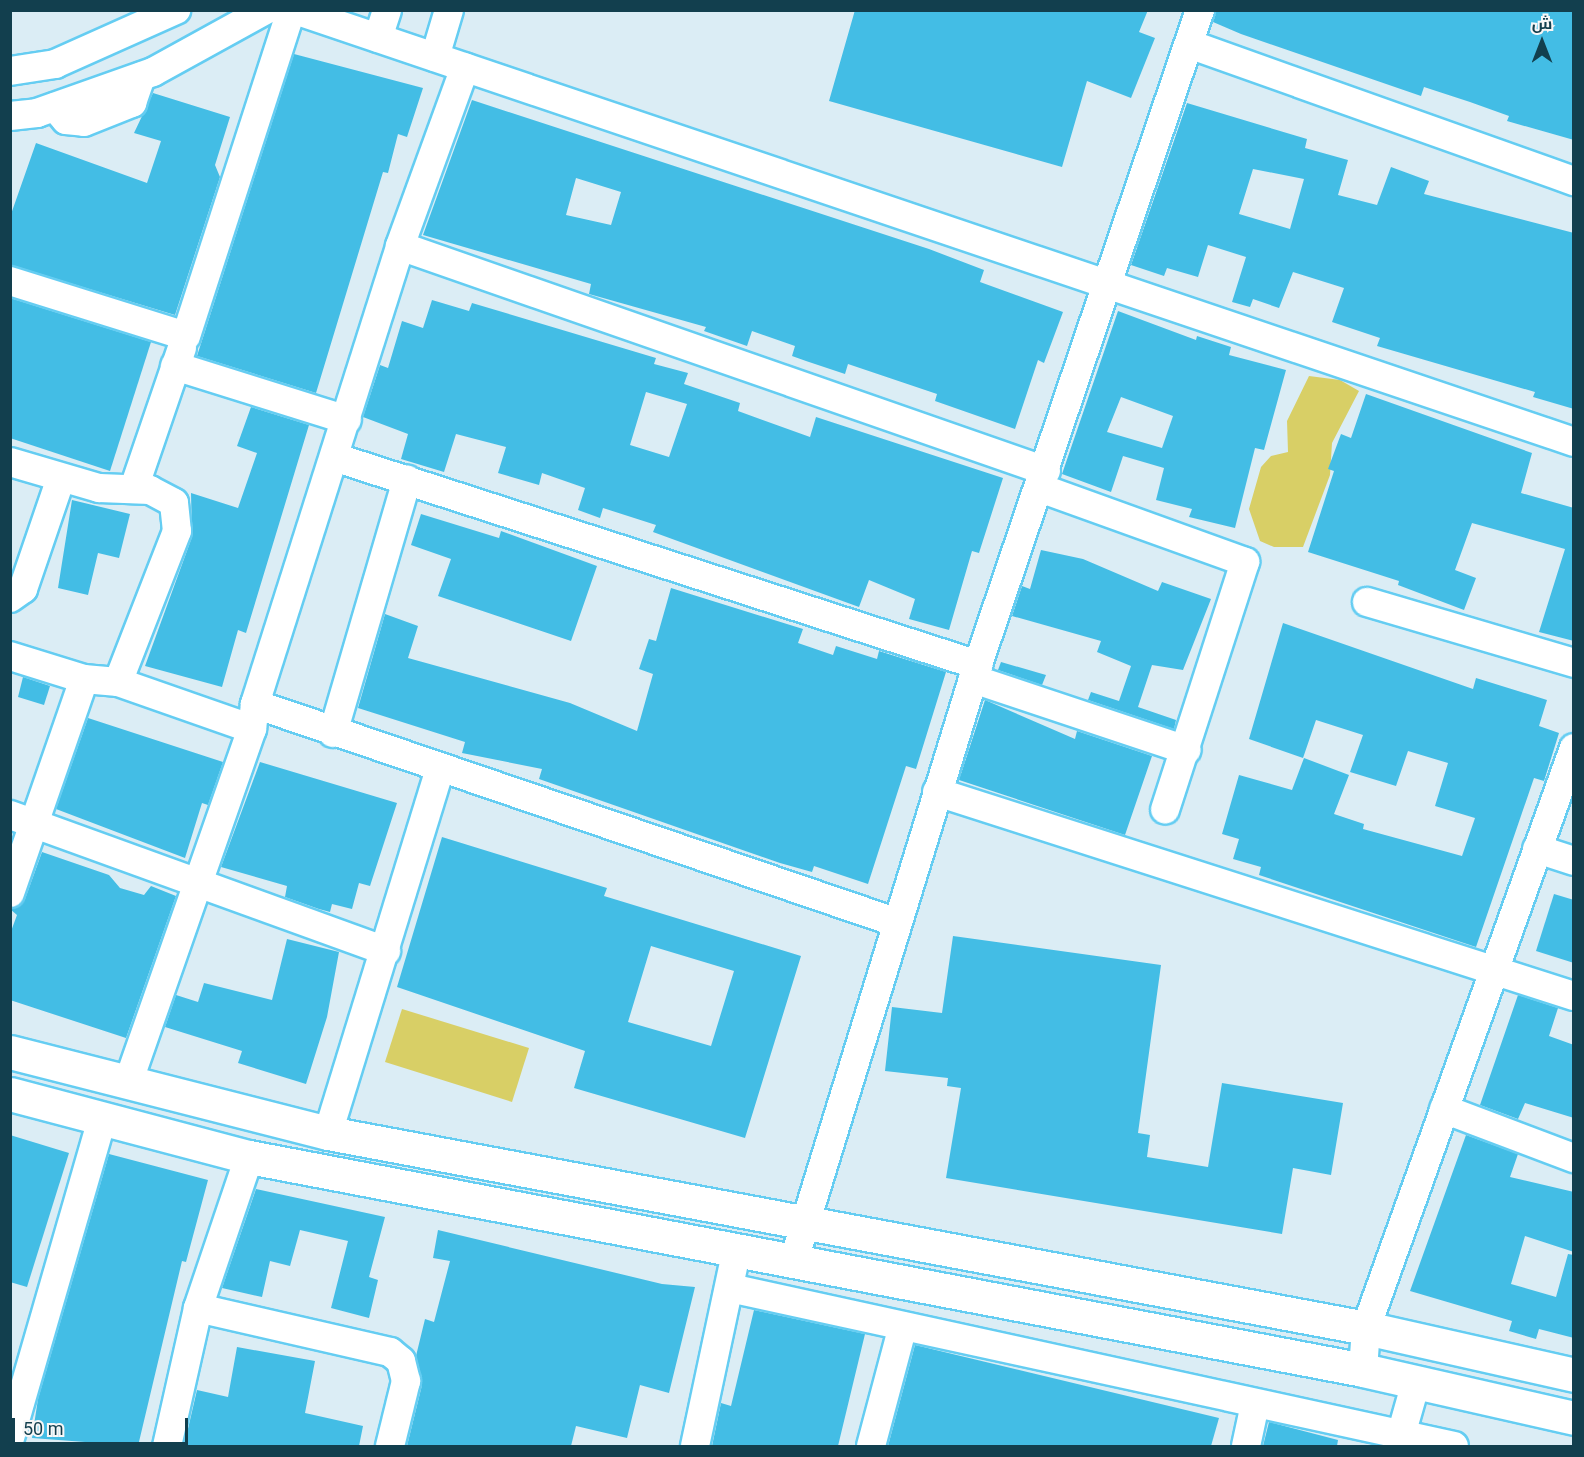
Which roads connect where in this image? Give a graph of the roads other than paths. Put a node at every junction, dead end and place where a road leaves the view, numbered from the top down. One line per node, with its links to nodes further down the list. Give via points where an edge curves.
1 (176, 10): 11 (street, via 55,64)
2 (266, 10): 12 (street, via 141,77 56,107)
3 (293, 10): 7 (street); 17 (street)
4 (387, 10): 7 (street)
5 (449, 10): 9 (street)
6 (1200, 10): 8 (street)
7 (378, 38): 9 (street)
8 (1189, 44): 13 (street); 16 (street)
9 (435, 57): 10 (street)
10 (465, 67): 14 (street); 16 (street)
11 (10, 71)
12 (10, 116)
13 (1574, 181)
14 (400, 246): 19 (street); 25 (street)
15 (10, 281): 17 (street)
16 (1109, 285): 20 (street); 25 (street)
17 (186, 336): 18 (street)
18 (176, 366): 19 (street); 26 (street)
19 (347, 420): 21 (street)
20 (1574, 442)
21 (337, 458): 24 (street); 34 (street)
22 (10, 462): 23 (street)
23 (61, 478): 26 (street, via 108,490); 27 (street, via 23,589)
24 (407, 480): 31 (street); 35 (street)
25 (1043, 480): 31 (street); 37 (street, via 1245,562)
26 (134, 488): 33 (street, via 174,503 177,531)
27 (10, 598)
28 (1367, 602): 30 (street)
29 (10, 656): 32 (street)
30 (1574, 663)
31 (976, 672): 37 (street); 39 (street)
32 (84, 679): 33 (street); 41 (street)
33 (118, 682): 34 (street)
34 (254, 717): 35 (street); 44 (street)
35 (333, 733): 38 (street)
36 (1574, 748): 42 (street)
37 (1186, 750): 40 (street)
38 (440, 769): 46 (street); 47 (street)
39 (937, 792): 46 (street); 48 (street)
40 (1165, 809)
41 (23, 819): 44 (street); 45 (street)
42 (1538, 849): 43 (street); 48 (street)
43 (1574, 861)
44 (199, 884): 47 (street); 51 (street)
45 (10, 893)
46 (895, 922): 58 (street)
47 (386, 951): 55 (street)
48 (1494, 972): 49 (street); 53 (street)
49 (1574, 996)
50 (10, 1052): 51 (main road)
51 (129, 1080): 55 (main road)
52 (10, 1094): 54 (main road)
53 (1444, 1109): 57 (street); 64 (street)
54 (102, 1120): 56 (main road); 70 (street)
55 (328, 1133): 58 (main road)
56 (249, 1157): 59 (main road); 62 (street)
57 (1574, 1158)
58 (802, 1225): 60 (street); 64 (main road)
59 (736, 1253): 60 (main road); 61 (street)
60 (793, 1263): 65 (main road)
61 (730, 1288): 63 (street); 74 (street)
62 (198, 1308): 72 (street); 73 (street, via 390,1352 401,1361 406,1381)
63 (903, 1326): 68 (street); 75 (street)
64 (1366, 1328): 65 (street); 66 (main road)
65 (1363, 1370): 67 (main road)
66 (1574, 1375)
67 (1415, 1386): 69 (main road); 71 (street)
68 (1255, 1404): 71 (street); 76 (street)
69 (1574, 1418)
70 (13, 1420)
71 (1401, 1435): 77 (street)
72 (167, 1446)
73 (390, 1446)
74 (695, 1446)
75 (871, 1446)
76 (1246, 1446)
77 (1454, 1446)

